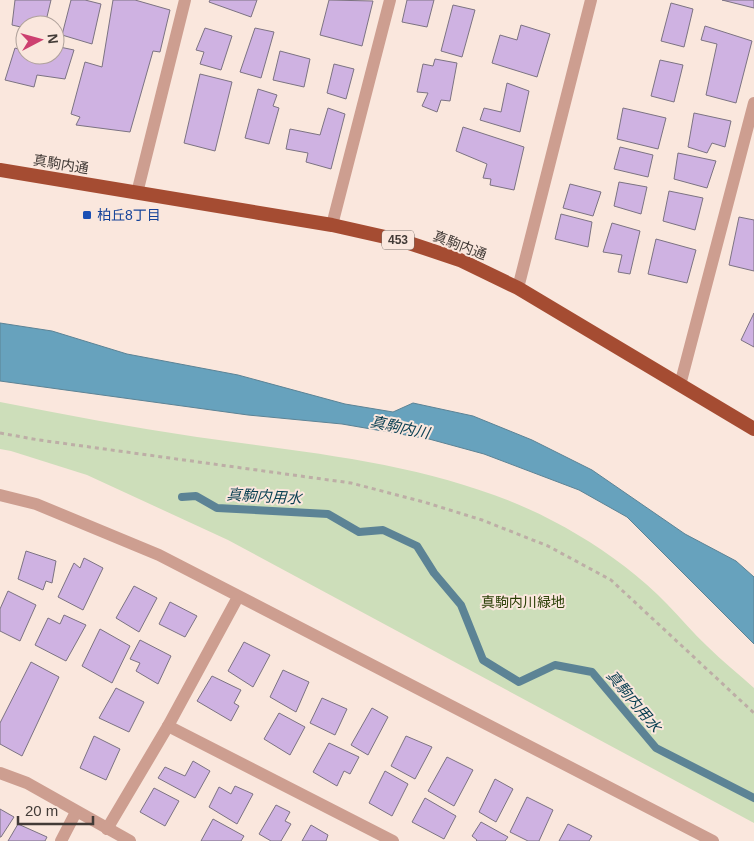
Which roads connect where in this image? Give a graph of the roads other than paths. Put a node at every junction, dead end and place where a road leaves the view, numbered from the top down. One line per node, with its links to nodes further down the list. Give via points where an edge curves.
1 (185, 0): 6 (street)
2 (390, 0): 7 (street)
3 (592, 0): 8 (street)
4 (754, 103): 9 (street)
5 (0, 170): 6 (highway, 真駒内通 / 453)
6 (137, 193): 7 (highway, 真駒内通 / 453)
7 (332, 225): 8 (highway, 真駒内通 / 453, via 403,241 460,260)
8 (518, 288): 9 (highway, 真駒内通 / 453)
9 (680, 385): 10 (highway, 真駒内通 / 453)
10 (754, 429)
11 (0, 496): 12 (street, via 36,504 97,528 159,555)
12 (238, 597): 13 (street); 20 (street)
13 (168, 726): 16 (street); 19 (street)
14 (0, 773): 15 (street, via 26,783)
15 (76, 812): 16 (street); 17 (street)
16 (107, 829): 18 (street)
17 (60, 841)
18 (130, 841)
19 (393, 841)
20 (713, 841)

